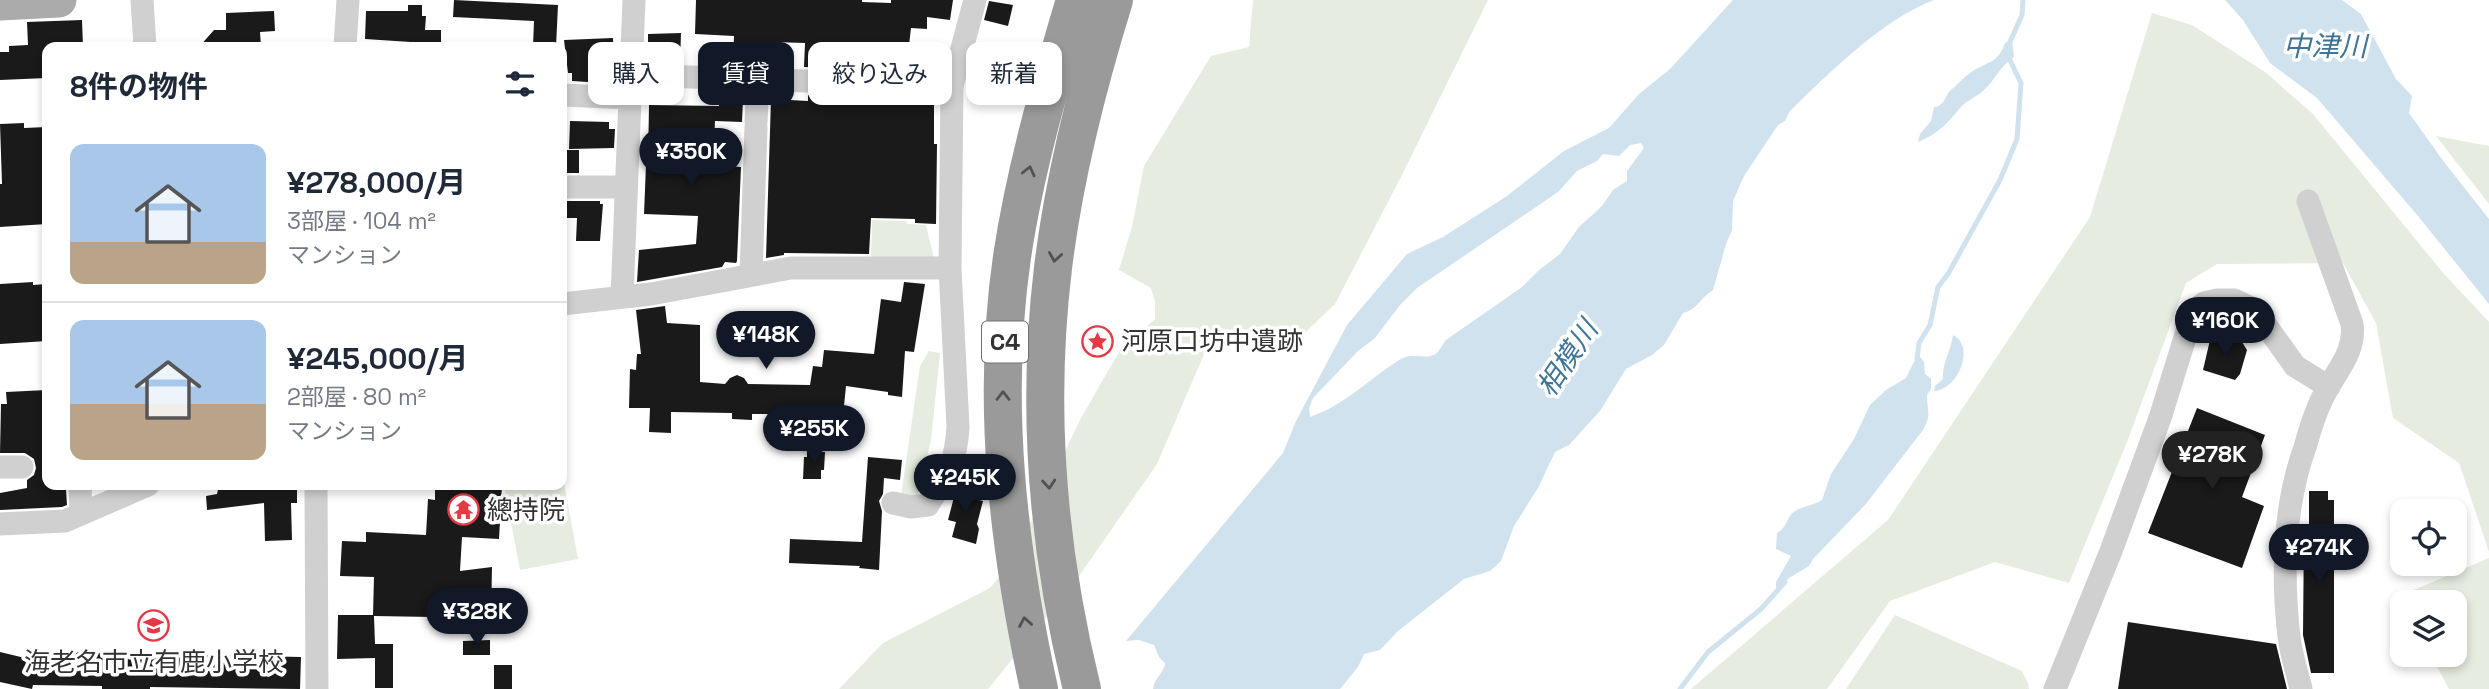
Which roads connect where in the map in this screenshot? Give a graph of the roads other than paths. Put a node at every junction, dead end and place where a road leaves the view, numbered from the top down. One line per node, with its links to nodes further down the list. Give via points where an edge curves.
1 (59, 0): 8 (main road)
2 (142, 0): 9 (street)
3 (348, 0): 10 (street)
4 (634, 0): 11 (street)
5 (975, 0): 12 (street)
6 (1075, 0): 33 (highway, C4, one-way to 6, via 1008,509 1003,441 1005,340 1022,201)
7 (1114, 0): 34 (highway, C4, one-way to 34, via 1075,144 1053,267 1047,338 1052,525)
8 (0, 4)
9 (145, 42)
10 (345, 42)
11 (632, 42)
12 (952, 86)
13 (567, 95): 14 (street)
14 (588, 96)
15 (629, 105): 19 (street)
16 (757, 105): 22 (street)
17 (952, 105): 21 (street)
18 (567, 187): 19 (street)
19 (626, 187): 23 (street)
20 (2308, 201): 25 (street, via 2354,336)
21 (950, 268): 22 (street, via 791,268); 29 (street, via 957,449 928,505)
22 (751, 275): 23 (street)
23 (622, 297): 24 (street)
24 (567, 303)
25 (2329, 387): 35 (street, via 2295,366 2255,310 2234,300 2204,303 2196,310 2116,539); 36 (street, via 2303,450 2289,522 2289,639)
26 (80, 490): 30 (street)
27 (136, 490): 30 (street)
28 (316, 490): 32 (street)
29 (893, 503)
30 (81, 514): 31 (street, via 65,521)
31 (0, 524)
32 (317, 689)
33 (1039, 689)
34 (1082, 689)
35 (2055, 689)
36 (2301, 689)

